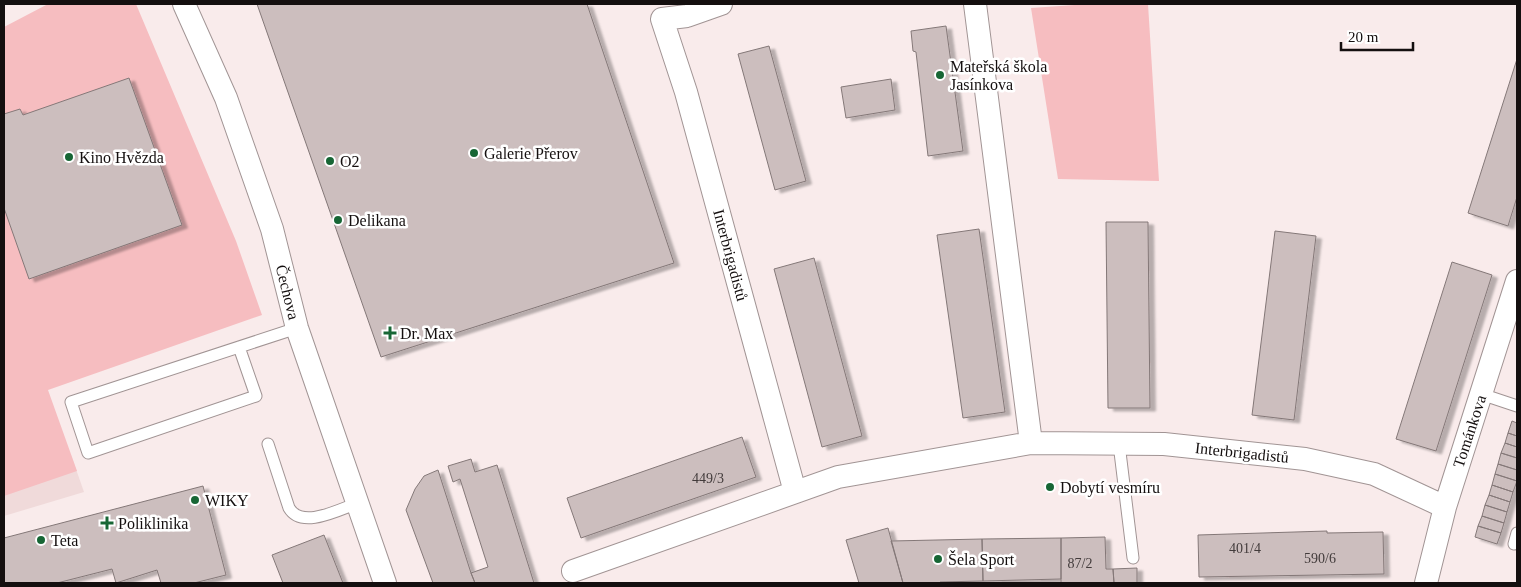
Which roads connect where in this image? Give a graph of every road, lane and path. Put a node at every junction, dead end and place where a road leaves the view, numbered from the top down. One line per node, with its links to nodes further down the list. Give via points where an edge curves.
1 (184, 4): 5 (street, Čechova, via 226,98 272,229)
2 (721, 4): 12 (street, Interbrigadistů, via 687,16 662,19 686,92)
3 (975, 4): 9 (street)
4 (1517, 280): 7 (street, Tománkova)
5 (297, 328): 6 (lane); 13 (street, Čechova)
6 (239, 347): 6 (lane, via 71,402 88,453 256,396)
7 (1481, 394): 8 (lane); 14 (street, Tománkova)
8 (1517, 406)
9 (1031, 443): 11 (street, Interbrigadistů); 12 (street, Interbrigadistů, via 838,477)
10 (268, 444): 13 (lane, via 289,508 294,514 314,518)
11 (1119, 444): 14 (street, Interbrigadistů, via 1164,444 1305,459 1374,474); 15 (lane)
12 (795, 492): 16 (street, Interbrigadistů)
13 (358, 503): 17 (street, Čechova)
14 (1445, 507): 18 (street, Tománkova)
15 (1133, 558)
16 (573, 571)
17 (384, 583)
18 (1426, 583)

